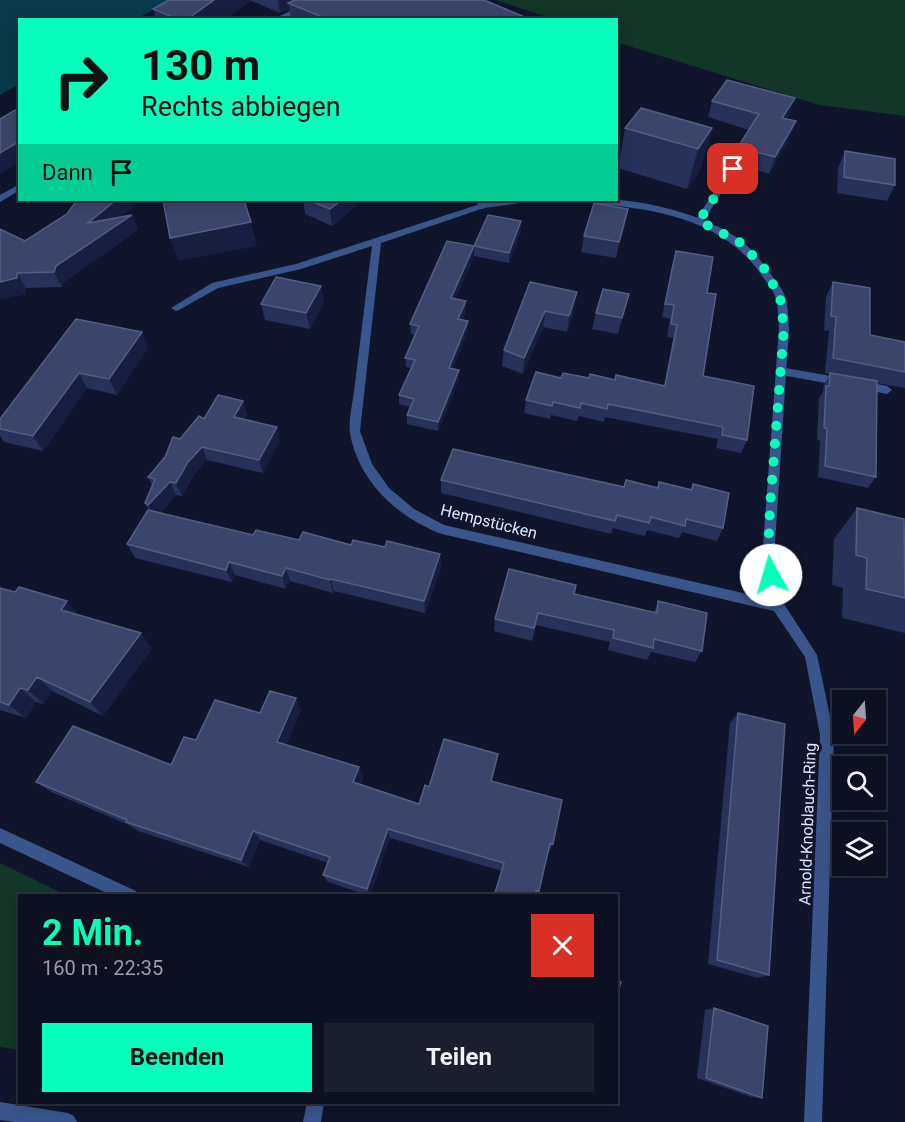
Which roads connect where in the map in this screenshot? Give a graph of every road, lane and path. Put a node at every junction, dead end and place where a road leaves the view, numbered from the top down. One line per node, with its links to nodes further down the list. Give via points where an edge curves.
1 (320, 0): 2 (street)
2 (279, 18)
3 (733, 169): 9 (street)
4 (18, 187): 5 (street)
5 (0, 199)
6 (500, 201): 8 (street)
7 (600, 201): 9 (street, Arnold-Knoblauch-Ring, via 644,206)
8 (481, 202): 10 (street)
9 (699, 221): 12 (street, Arnold-Knoblauch-Ring, via 741,243 764,268 780,297 784,328)
10 (376, 241): 11 (street, via 298,267 215,285); 14 (street, Hempstücken, via 355,430 359,453 382,489 417,517 442,529)
11 (176, 308)
12 (780, 371): 13 (street); 14 (street, Arnold-Knoblauch-Ring, via 768,559)
13 (888, 390)
14 (778, 606): 21 (street, Arnold-Knoblauch-Ring, via 811,655 827,735)
15 (0, 835): 16 (street)
16 (127, 894)
17 (316, 1104): 20 (street)
18 (0, 1111): 19 (street)
19 (68, 1122)
20 (312, 1122)
21 (813, 1122)

